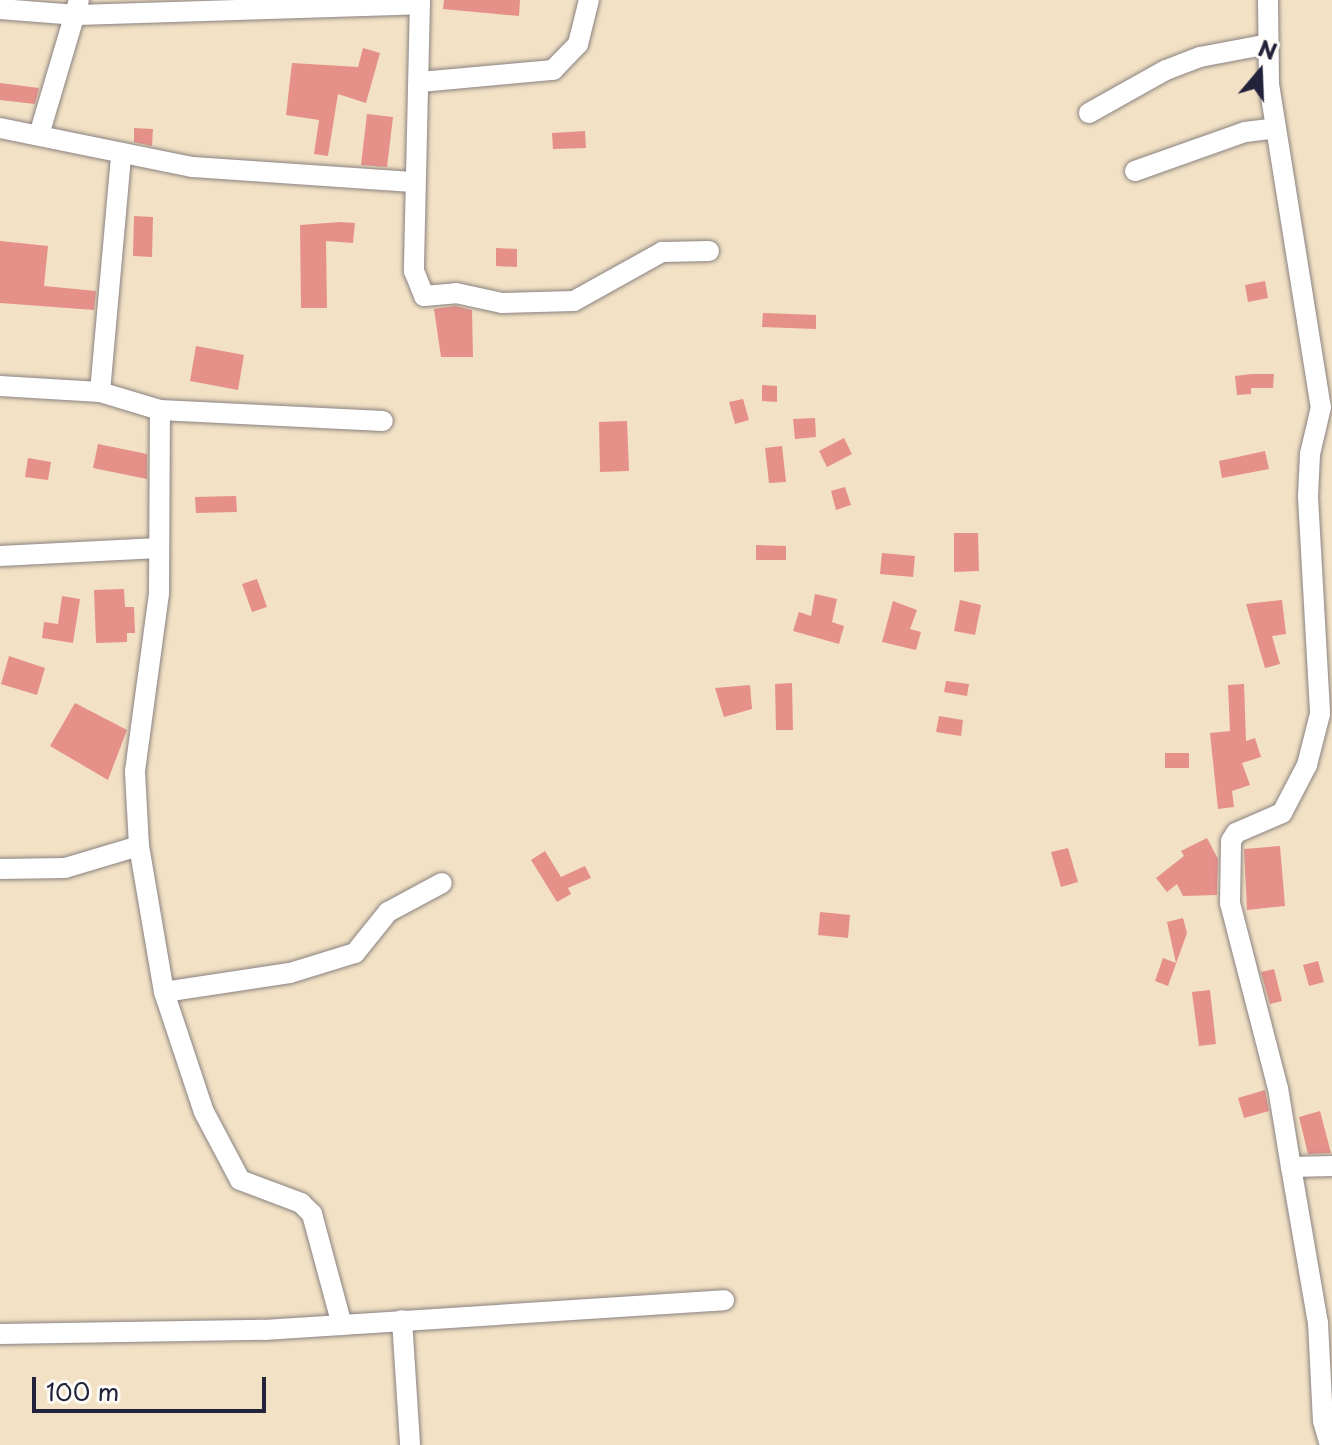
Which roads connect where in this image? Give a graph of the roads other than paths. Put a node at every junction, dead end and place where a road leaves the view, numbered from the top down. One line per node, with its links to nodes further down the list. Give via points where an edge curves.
1 (589, 0): 7 (street, via 578,44 553,70)
2 (1268, 0): 6 (street)
3 (420, 2): 4 (street); 7 (street)
4 (78, 8): 5 (street); 11 (street)
5 (0, 9)
6 (1269, 44): 8 (street, via 1200,57 1166,70); 10 (street)
7 (420, 82): 14 (street)
8 (1089, 113)
9 (0, 128): 11 (street)
10 (1276, 128): 13 (street, via 1245,132); 18 (street)
11 (39, 135): 12 (street)
12 (121, 155): 14 (street, via 192,167); 17 (street)
13 (1135, 171)
14 (413, 182): 15 (street, via 414,271 424,296 456,293 502,303 574,301 662,252)
15 (709, 251)
16 (0, 386): 17 (street)
17 (100, 392): 19 (street)
18 (1327, 407): 28 (street, via 1310,454 1308,497 1320,714 1307,765 1282,813 1236,833 1228,853 1230,903 1278,1088)
19 (160, 410): 20 (street); 21 (street)
20 (383, 421)
21 (159, 548): 22 (street); 23 (street, via 154,661 135,771)
22 (0, 556)
23 (139, 846): 24 (street, via 65,868); 26 (street)
24 (0, 869)
25 (442, 883): 26 (street, via 388,912 355,953 290,973)
26 (164, 992): 31 (street, via 204,1112 240,1180 301,1203 312,1214)
27 (1332, 1166): 28 (street)
28 (1291, 1167): 34 (street, via 1318,1323 1323,1421)
29 (724, 1300): 30 (street)
30 (402, 1320): 31 (street); 33 (street)
31 (342, 1325): 32 (street)
32 (0, 1334)
33 (410, 1445)
34 (1330, 1445)

